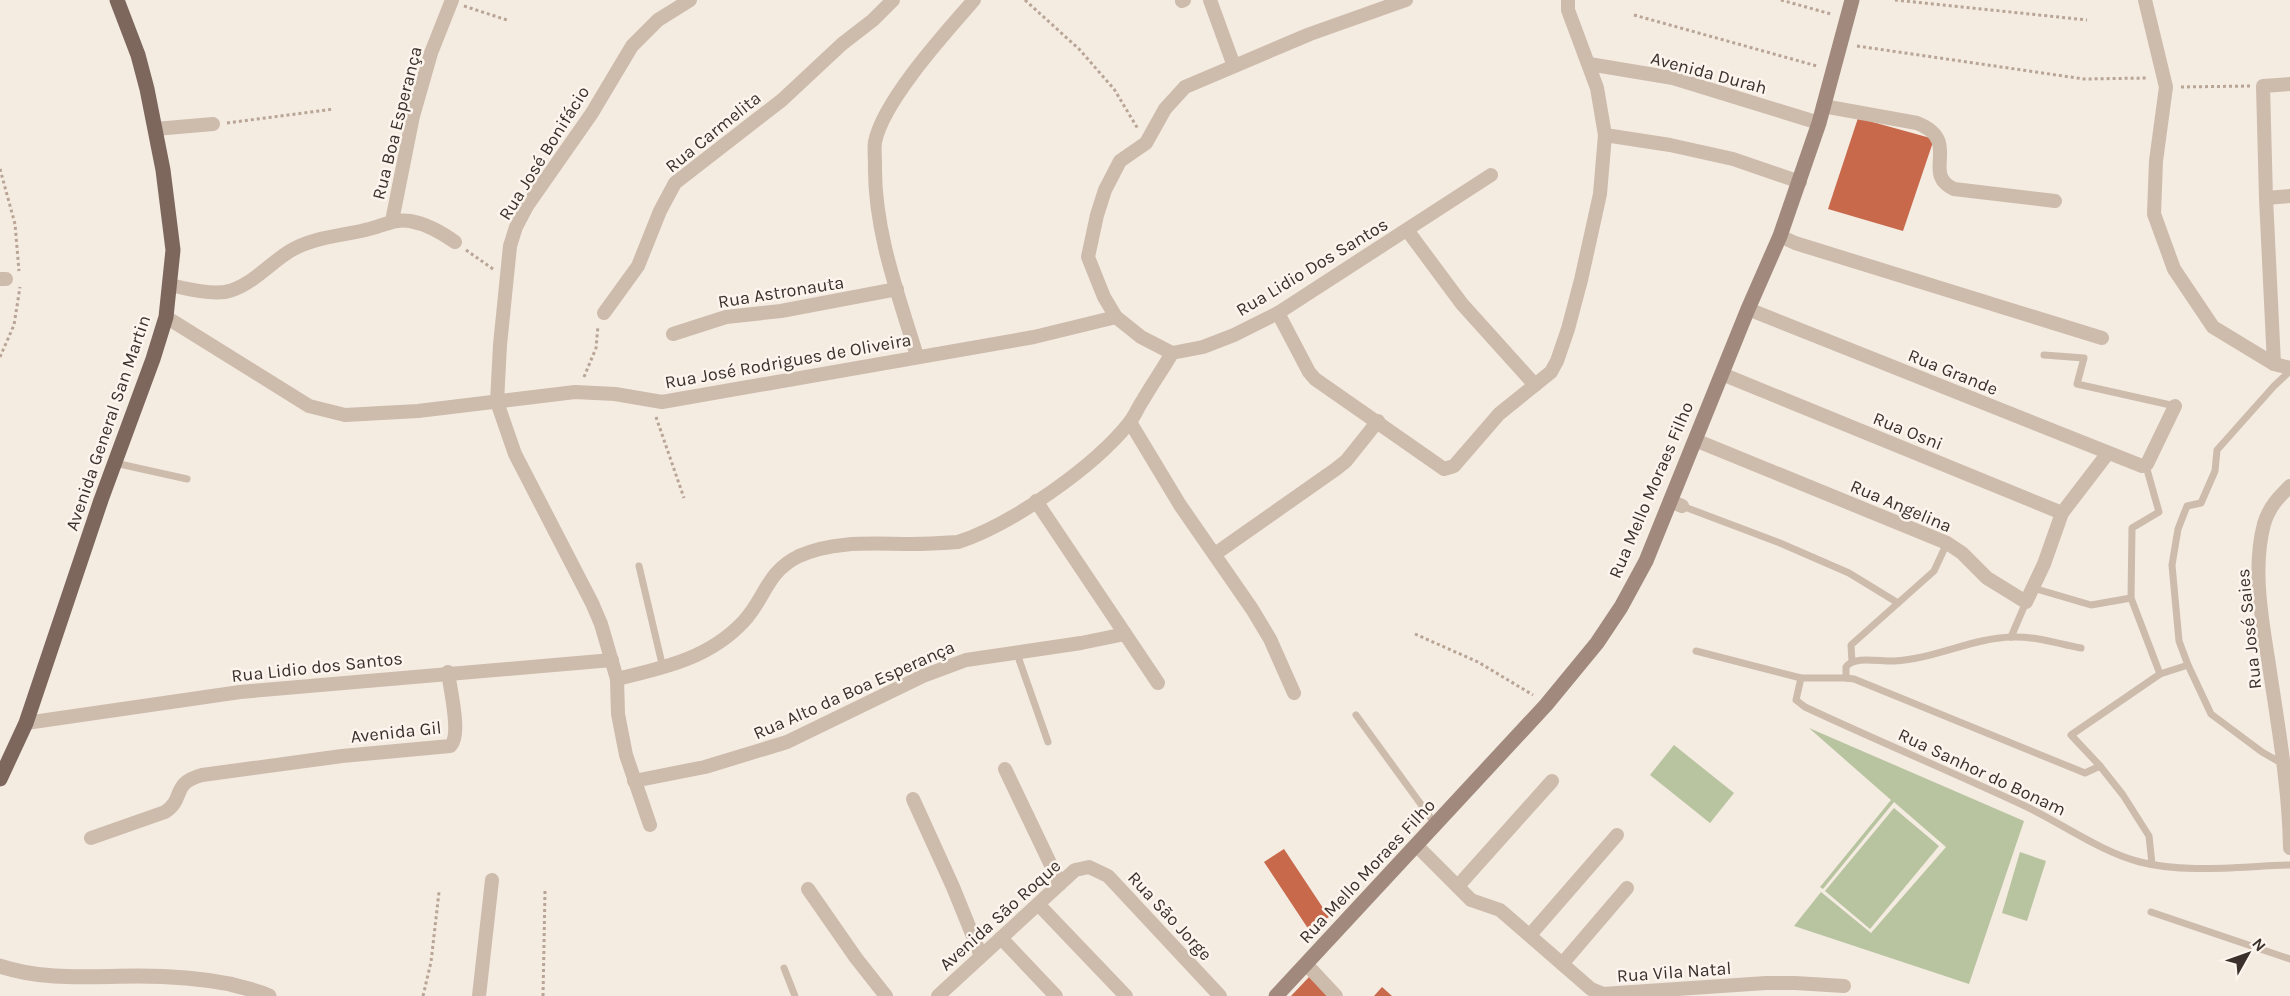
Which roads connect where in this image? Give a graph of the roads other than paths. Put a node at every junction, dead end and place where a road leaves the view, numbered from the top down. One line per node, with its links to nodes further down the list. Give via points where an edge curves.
1 (117, 0): 17 (main road, Avenida General San Martin, via 138,56)
2 (690, 0): 44 (street, Rua José Bonifácio, via 658,20 632,46 516,227 510,246)
3 (892, 0): 31 (street, Rua Carmelita, via 782,100 675,183 638,266)
4 (974, 0): 29 (street, via 906,83 875,141 880,225)
5 (1210, 0): 12 (street)
6 (1406, 0): 12 (street)
7 (1568, 0): 11 (street, via 1568,10)
8 (1852, 0): 14 (main road, Rua Mello Moraes Filho)
9 (2145, 0): 40 (street, via 2165,83 2154,214 2174,269 2213,327)
10 (451, 1): 24 (street, Rua Boa Esperança, via 413,116)
11 (1589, 64): 15 (street, Avenida Durah, via 1673,78); 18 (street)
12 (1234, 66): 34 (street, via 1185,87 1165,109 1146,143 1120,161 1105,190 1088,257)
13 (2290, 84): 22 (street, via 2263,86)
14 (1824, 106): 15 (main road, Rua Mello Moraes Filho); 23 (street, via 1930,128 1940,144 1942,181 1954,189)
15 (1819, 123): 20 (main road, Rua Mello Moraes Filho)
16 (213, 124): 17 (street)
17 (155, 129): 28 (main road, Avenida General San Martin, via 173,250)
18 (1605, 135): 20 (street, via 1733,159); 43 (street, via 1600,194 1568,329 1557,361)
19 (1491, 175): 25 (street, Rua Lidio Dos Santos)
20 (1800, 182): 26 (main road, Rua Mello Moraes Filho)
21 (2290, 196): 22 (street)
22 (2266, 198): 40 (street)
23 (2055, 201)
24 (392, 221): 27 (street, Rua Boa Esperança, via 411,221 436,229); 28 (street, Rua Boa Esperança, via 292,249 227,292)
25 (1407, 230): 32 (street, Rua Lidio Dos Santos); 43 (street, via 1462,304)
26 (1780, 236): 30 (main road, Rua Mello Moraes Filho); 36 (street)
27 (455, 242)
28 (170, 285): 33 (main road, Avenida General San Martin)
29 (897, 289): 35 (street, Rua Astronauta, via 726,317); 39 (street)
30 (1748, 309): 42 (main road, Rua Mello Moraes Filho); 49 (street, Rua Grande)
31 (604, 313)
32 (1278, 313): 37 (street, Rua Lidio Dos Santos, via 1203,347); 46 (street, via 1309,372)
33 (166, 317): 44 (street, Rua José Rodrigues de Oliveira, via 309,406 327,411 366,414); 50 (main road, Avenida General San Martin)
34 (1116, 317): 37 (street, via 1135,333); 39 (street, Rua José Rodrigues de Oliveira, via 1034,337)
35 (673, 334)
36 (2102, 338)
37 (1172, 353): 47 (street)
38 (2044, 355): 45 (lane, via 2084,358 2077,384)
39 (917, 356): 44 (street, Rua José Rodrigues de Oliveira, via 662,402 575,392)
40 (2274, 364): 41 (street)
41 (2290, 370): 71 (lane, via 2217,450 2215,471 2201,503 2187,506 2178,529 2172,565 2179,641)
42 (1722, 374): 48 (main road, Rua Mello Moraes Filho); 56 (street, Rua Osni)
43 (1535, 385): 46 (street, via 1498,414 1456,463 1447,468)
44 (497, 402): 69 (street, Rua José Bonifácio, via 515,454 592,603)
45 (2175, 406): 51 (street)
46 (1378, 421): 58 (street, via 1346,461)
47 (1130, 422): 54 (street, via 1090,463); 58 (street)
48 (1695, 440): 55 (main road, Rua Mello Moraes Filho); 57 (street, Rua Angelina)
49 (2108, 453): 51 (street, Rua Grande); 56 (street)
50 (115, 463): 52 (lane); 81 (main road, Avenida General San Martin)
51 (2146, 466): 61 (lane, via 2159,512 2132,528)
52 (187, 479)
53 (2290, 486): 83 (street, Rua José Saies, via 2273,503 2264,524 2258,567)
54 (1036, 501): 64 (street); 72 (street, via 996,526 958,542 840,544 798,557 780,568 746,620 719,644)
55 (1676, 504): 63 (lane, via 1849,573); 91 (main road, Rua Mello Moraes Filho, via 1621,607 1597,643)
56 (2062, 513): 60 (street)
57 (1947, 543): 62 (street, Rua Angelina, via 1987,578); 63 (lane, via 1934,571)
58 (1215, 554): 79 (street, via 1270,639)
59 (639, 566): 72 (lane)
60 (2032, 588): 61 (lane, via 2091,605); 62 (street)
61 (2131, 598): 74 (lane)
62 (2026, 602): 65 (lane)
63 (1898, 603): 70 (lane, via 1851,645)
64 (1125, 634): 67 (street, Rua Alto da Boa Esperança); 78 (street)
65 (2011, 637): 66 (lane); 70 (lane, via 1923,658)
66 (2081, 648)
67 (1016, 651): 82 (lane); 88 (street, Rua Alto da Boa Esperança, via 966,660 922,676 787,742 705,767)
68 (1696, 651): 75 (lane)
69 (612, 660): 73 (street, Rua Lidio dos Santos); 77 (street)
70 (1852, 662): 76 (lane, via 1846,667)
71 (2188, 665): 74 (lane); 83 (lane, via 2211,714)
72 (663, 668): 77 (street)
73 (448, 672): 81 (street, Rua Lidio dos Santos, via 240,692); 93 (street, Avenida Gil, via 456,730 453,744 447,747 342,756 193,777 183,784 174,806 165,812)
74 (2160, 674): 84 (lane, via 2071,735)
75 (1802, 678): 76 (lane); 96 (lane, Rua Sanhor do Bonam, via 1796,700 1805,707 1955,773 2113,851)
76 (1846, 678): 84 (lane, via 2085,773)
77 (617, 679): 88 (street, via 618,714)
78 (1158, 683)
79 (1294, 693)
80 (1356, 715): 91 (lane)
81 (26, 723): 86 (main road, Avenida General San Martin)
82 (1048, 742)
83 (2283, 764): 95 (street, Rua José Saies)
84 (2100, 766): 96 (lane, via 2149,836)
85 (1005, 769): 100 (street)
86 (0, 779)
87 (1552, 781): 101 (street)
88 (634, 782): 90 (street)
89 (913, 799): 108 (street)
90 (650, 825)
91 (1436, 825): 94 (main road, Rua Mello Moraes Filho)
92 (1617, 835): 106 (street)
93 (91, 838)
94 (1416, 845): 101 (street, Rua Vila Natal); 111 (main road, Rua Mello Moraes Filho)
95 (2290, 848)
96 (2152, 864): 97 (lane, Rua Sanhor do Bonam, via 2180,868)
97 (2290, 865)
98 (1089, 867): 100 (street, Avenida São Roque, via 1075,870); 122 (street, Rua São Jorge, via 1108,876)
99 (492, 880): 116 (street)
100 (1060, 884): 104 (street, Avenida São Roque)
101 (1458, 886): 106 (street, Rua Vila Natal, via 1477,903 1500,910)
102 (1627, 888): 110 (street)
103 (808, 889): 118 (street)
104 (1038, 904): 107 (street, Avenida São Roque); 121 (street)
105 (2151, 912): 109 (lane)
106 (1530, 935): 110 (street, Rua Vila Natal)
107 (1001, 938): 108 (street, Avenida São Roque); 120 (street)
108 (981, 956): 119 (street, Avenida São Roque)
109 (2290, 959)
110 (1562, 964): 114 (street, Rua Vila Natal, via 1591,989 1610,994 1795,982)
111 (1307, 965): 123 (main road, Rua Mello Moraes Filho); 124 (street)
112 (0, 966): 115 (street, via 63,978 177,976 215,981)
113 (784, 968): 117 (lane)
114 (1844, 986)
115 (270, 996)
116 (479, 996)
117 (795, 996)
118 (886, 996)
119 (938, 996)
120 (1056, 996)
121 (1126, 996)
122 (1220, 996)
123 (1276, 996)
124 (1336, 996)

